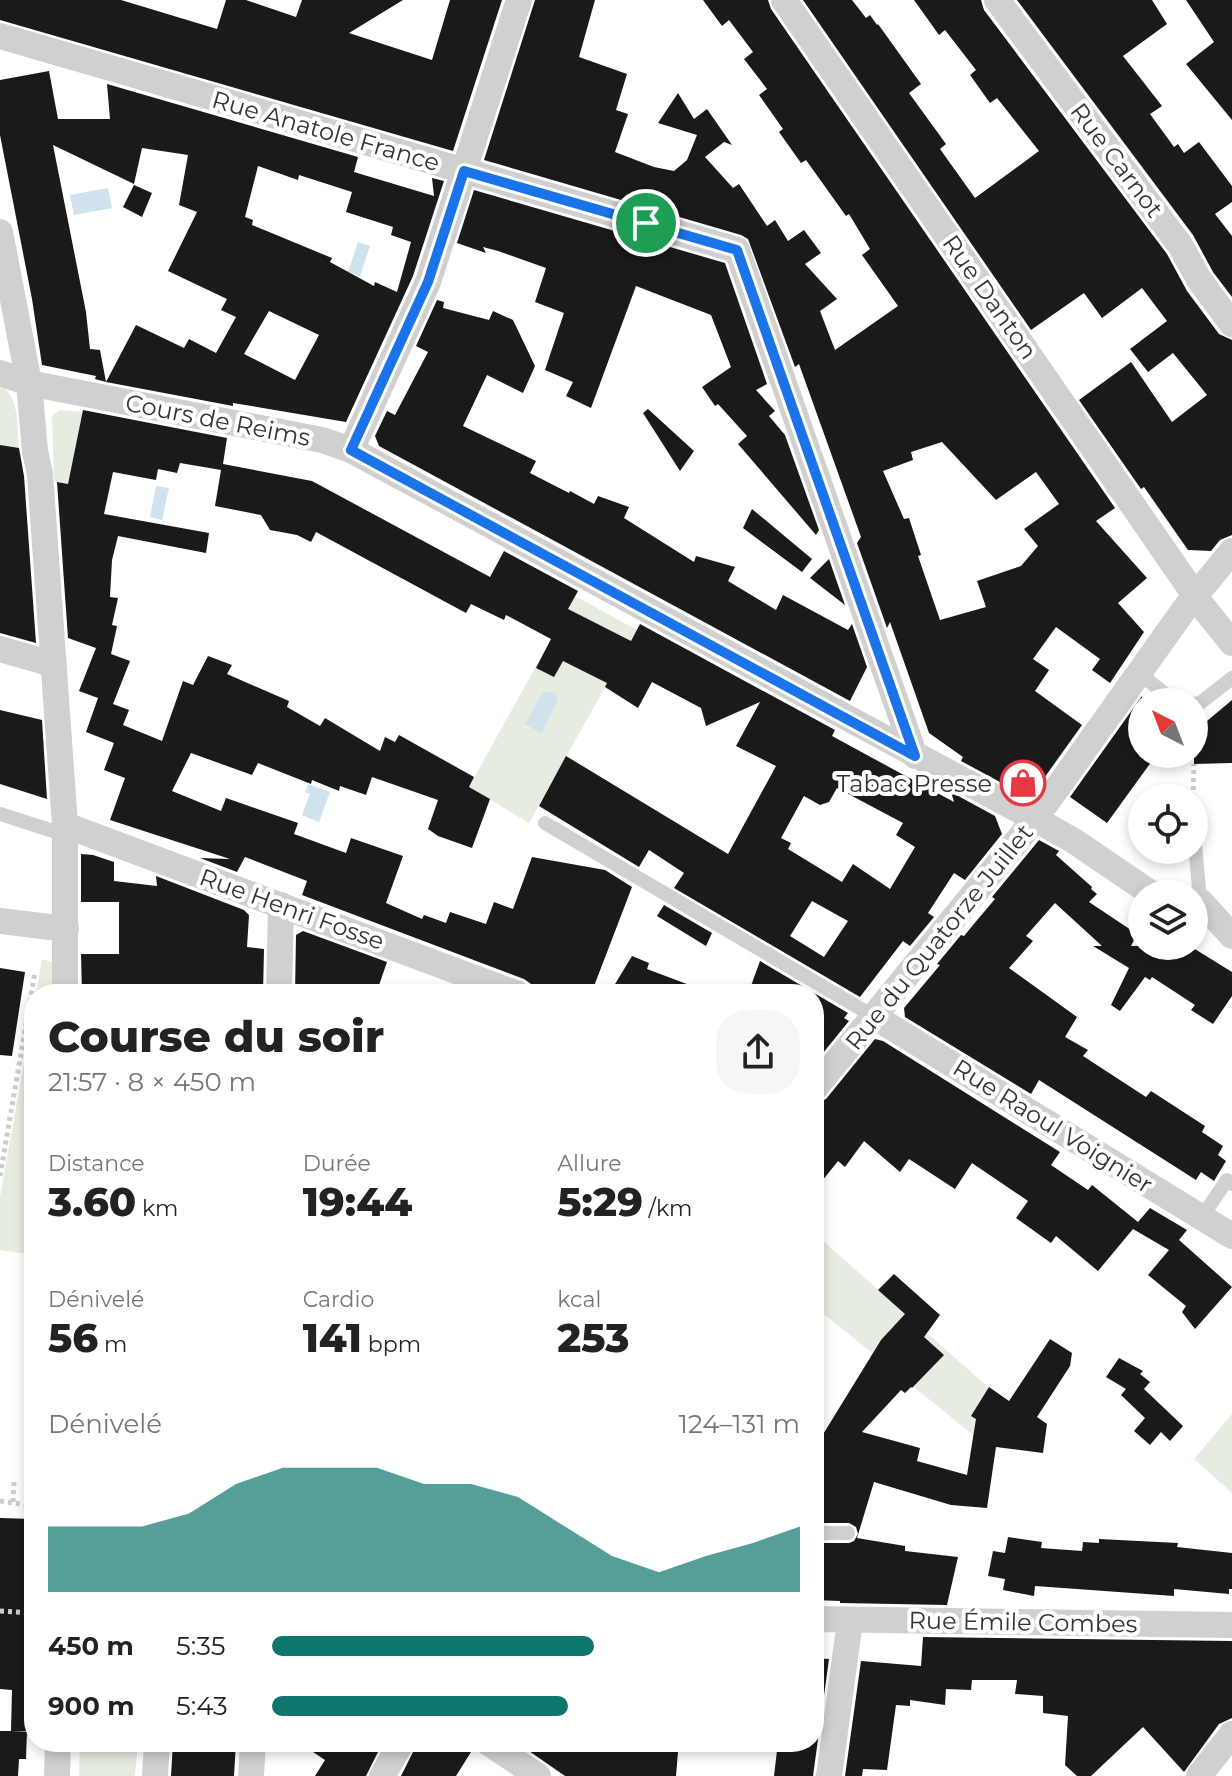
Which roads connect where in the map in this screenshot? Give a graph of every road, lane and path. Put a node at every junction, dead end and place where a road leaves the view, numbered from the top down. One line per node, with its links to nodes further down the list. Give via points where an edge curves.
1 (519, 0): 5 (street)
2 (784, 0): 12 (street, Rue Danton)
3 (997, 0): 7 (street, Rue Carnot, via 1172,233)
4 (0, 36): 5 (street, Rue Anatole France)
5 (464, 171): 10 (street, via 428,282); 20 (street, Rue Anatole France, via 737,250)
6 (0, 232): 9 (street)
7 (1232, 324)
8 (0, 373): 9 (street, Cours de Reims)
9 (29, 383): 10 (street, Cours de Reims); 15 (street)
10 (351, 450): 20 (street, Cours de Reims)
11 (1232, 551): 12 (street, Rue du Quatorze Juillet)
12 (1195, 595): 13 (street, Rue Danton); 16 (street, Rue du Quatorze Juillet)
13 (1232, 643)
14 (0, 649): 15 (street)
15 (52, 664): 24 (street)
16 (1139, 673): 18 (lane); 22 (street, Rue du Quatorze Juillet)
17 (1232, 678): 19 (lane)
18 (1158, 688)
19 (1208, 697)
20 (915, 756): 22 (street, Cours de Reims)
21 (0, 814): 24 (lane, via 53,831)
22 (1035, 819): 25 (street, Cours de Reims); 38 (street, Rue du Quatorze Juillet)
23 (545, 823): 36 (lane)
24 (65, 825): 26 (street, Rue Henri Fosse); 29 (street)
25 (1131, 880)
26 (281, 905): 34 (street); 35 (street, Rue Henri Fosse)
27 (1208, 911): 30 (street)
28 (0, 921): 29 (street)
29 (66, 929): 33 (street)
30 (1232, 936)
31 (35, 972): 32 (path)
32 (33, 984)
33 (65, 984)
34 (279, 984)
35 (491, 984)
36 (819, 984)
37 (824, 987): 38 (lane)
38 (873, 1016): 40 (street, Rue du Quatorze Juillet); 43 (street, Rue Raoul Voignier)
39 (24, 1036): 41 (path)
40 (824, 1077)
41 (0, 1176)
42 (1232, 1184): 43 (lane, via 1227,1180)
43 (1202, 1217): 44 (street, Rue Raoul Voignier)
44 (1232, 1236)
45 (14, 1482): 47 (path)
46 (0, 1501): 47 (path)
47 (13, 1502): 48 (path)
48 (24, 1504)
49 (824, 1533): 50 (lane)
50 (848, 1533)
51 (0, 1611): 52 (path)
52 (24, 1612)
53 (824, 1620): 54 (street, Rue Émile Combes)
54 (850, 1621): 55 (street, Rue Émile Combes); 67 (street)
55 (1232, 1625)
56 (1232, 1734): 68 (street)
57 (58, 1752): 62 (street)
58 (156, 1752): 63 (street)
59 (252, 1752): 64 (street)
60 (396, 1752): 65 (street)
61 (502, 1752): 66 (street)
62 (57, 1776)
63 (155, 1776)
64 (251, 1776)
65 (382, 1776)
66 (538, 1776)
67 (829, 1776)
68 (1199, 1776)

